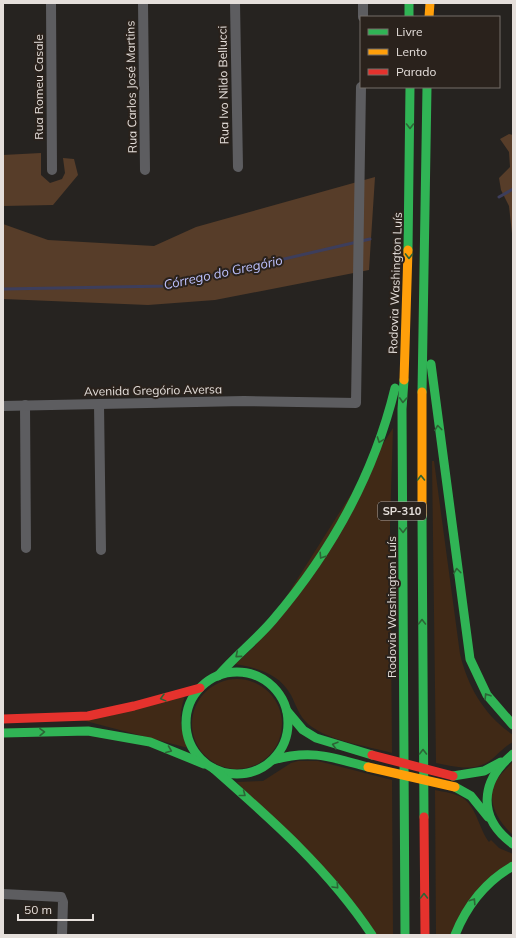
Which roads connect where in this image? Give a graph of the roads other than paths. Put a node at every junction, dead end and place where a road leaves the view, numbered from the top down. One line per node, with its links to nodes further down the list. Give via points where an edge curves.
1 (51, 3): 14 (street, Rua Romeu Casale)
2 (143, 3): 15 (street, Rua Carlos José Martins)
3 (235, 3): 13 (street, Rua Ivo Nildo Bellucci)
4 (363, 3): 7 (street)
5 (409, 3): 8 (main road)
6 (430, 3): 9 (main road)
7 (363, 16)
8 (409, 16)
9 (429, 16)
10 (361, 88): 18 (street, Avenida Gregório Aversa, via 356,403 303,401)
11 (410, 88): 17 (main road, Rodovia Washington Luís / SP-310, one-way to 17)
12 (427, 88): 16 (main road, SP-310)
13 (238, 167)
14 (52, 170)
15 (145, 170)
16 (422, 252): 27 (main road, one-way to 16, via 492,704 476,676 470,659 430,358); 40 (main road, SP-310, one-way to 16)
17 (407, 320): 23 (main road, one-way to 23, via 392,405 377,448 351,506 324,552 293,596 252,643 227,664); 39 (main road, Rodovia Washington Luís / SP-310, one-way to 39, via 402,409)
18 (99, 404): 19 (street, Avenida Gregório Aversa); 22 (street)
19 (26, 405): 20 (street, Avenida Gregório Aversa); 21 (street)
20 (3, 406)
21 (26, 548)
22 (101, 550)
23 (218, 676): 24 (main road); 25 (main road, via 236,672 258,677 280,695)
24 (200, 688): 26 (main road, one-way to 26, via 88,716); 32 (main road, via 190,702 186,719 187,731 195,753)
25 (287, 712): 30 (main road, via 288,729 283,746); 31 (main road, one-way to 25, bridge, via 484,771 453,776 316,738 303,730)
26 (3, 719)
27 (513, 725)
28 (3, 733): 32 (main road, one-way to 32, via 88,731 150,742)
29 (513, 754): 31 (main road)
30 (273, 760): 32 (main road, via 260,769 245,774 229,774); 33 (main road, bridge, via 289,755 316,753 455,788 474,797)
31 (504, 760): 33 (main road, via 493,774 487,790 487,808)
32 (211, 767): 38 (main road, one-way to 38, via 255,803 332,882)
33 (493, 825): 34 (main road)
34 (513, 844)
35 (513, 866): 41 (main road, one-way to 35, via 477,895)
36 (3, 894): 37 (street, via 53,895 63,898)
37 (62, 935)
38 (372, 935)
39 (406, 935)
40 (425, 935)
41 (455, 935)

